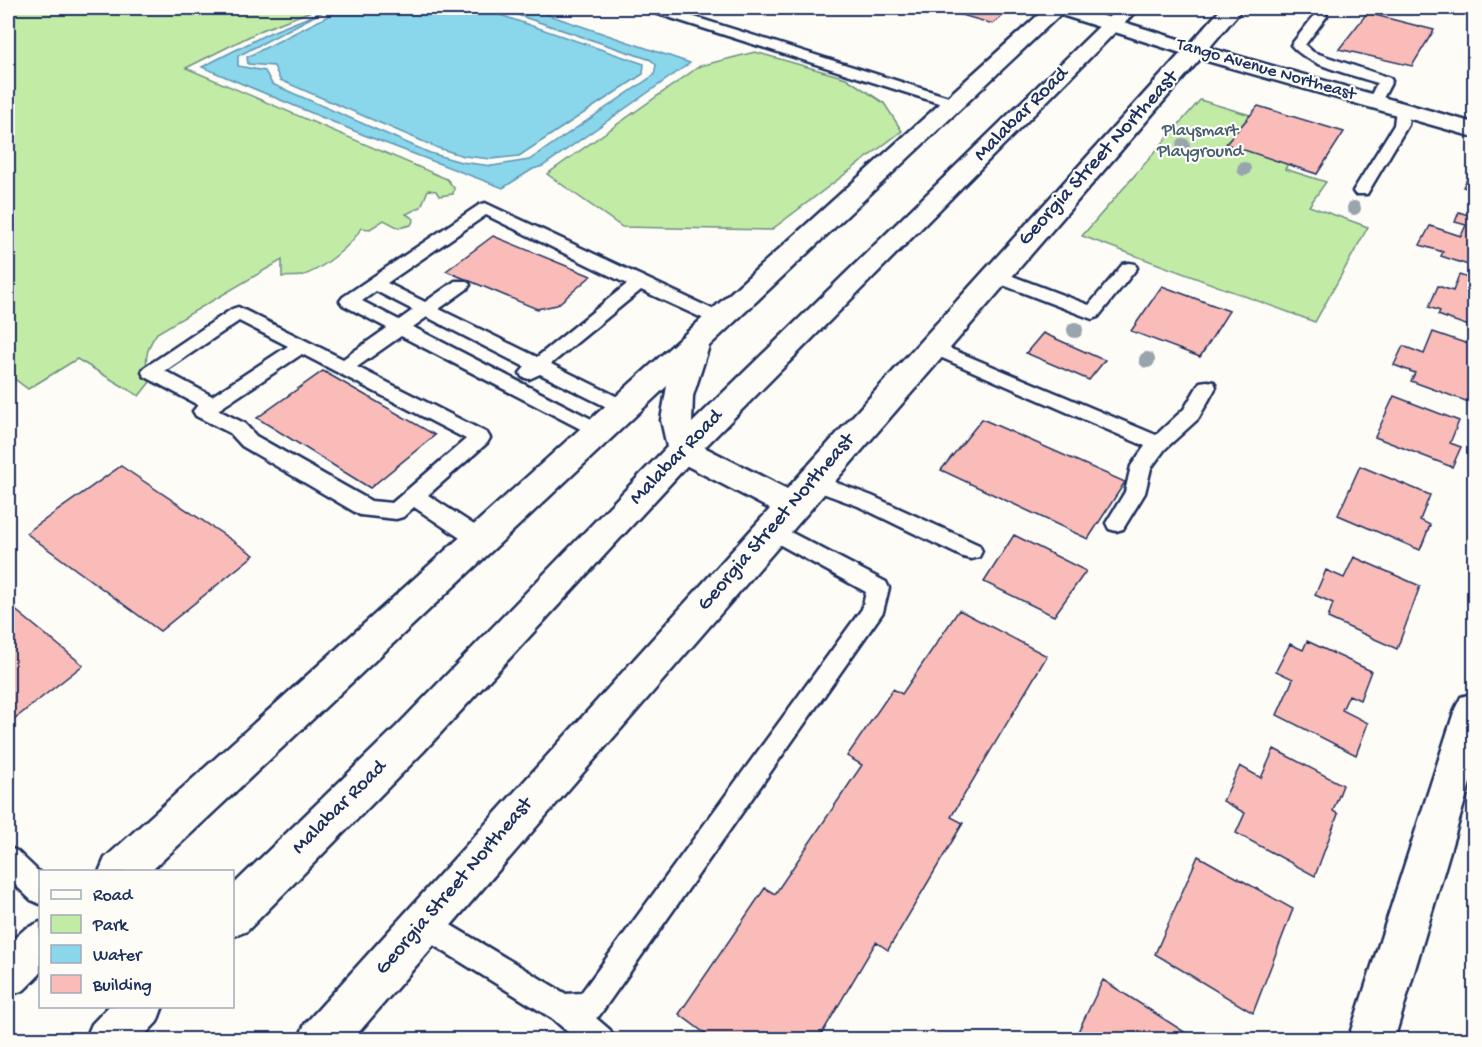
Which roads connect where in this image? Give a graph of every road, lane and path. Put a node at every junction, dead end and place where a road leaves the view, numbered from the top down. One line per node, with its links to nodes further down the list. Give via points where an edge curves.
1 (654, 8): 7 (lane)
2 (707, 8): 7 (lane)
3 (1058, 8): 6 (main road, Tango Avenue Northeast); 10 (main road)
4 (1233, 8): 8 (main road, Georgia Street Northeast)
5 (1317, 8): 9 (lane, via 1321,16 1298,45 1308,55 1385,81)
6 (1120, 16): 8 (main road, Tango Avenue Northeast); 31 (main road, Malabar Road)
7 (689, 19): 10 (lane)
8 (1196, 50): 9 (main road, Tango Avenue Northeast); 15 (main road, Georgia Street Northeast)
9 (1375, 101): 11 (main road, Tango Avenue Northeast)
10 (953, 103): 21 (main road)
11 (1403, 109): 12 (main road, Tango Avenue Northeast); 13 (lane, via 1401,125)
12 (1474, 129)
13 (1361, 191)
14 (1129, 268): 15 (lane, via 1092,313)
15 (996, 276): 23 (main road, Georgia Street Northeast)
16 (639, 283): 17 (lane, via 485,208); 21 (lane); 24 (lane)
17 (375, 284): 19 (lane); 20 (lane, via 349,301)
18 (461, 285): 19 (lane)
19 (425, 310): 20 (lane); 24 (lane)
20 (400, 327): 25 (lane); 26 (lane)
21 (709, 329): 29 (main road); 31 (main road, via 678,396 676,420)
22 (301, 346): 25 (lane); 28 (lane); 28 (lane, via 238,314 151,372)
23 (932, 347): 30 (lane); 33 (main road, Georgia Street Northeast)
24 (538, 366): 26 (lane); 29 (lane)
25 (343, 368): 32 (lane, via 480,438)
26 (513, 386): 29 (lane)
27 (1207, 387): 30 (lane, via 1191,414)
28 (212, 404): 32 (lane, via 202,411 237,428 249,441 367,509 396,511)
29 (610, 420): 35 (main road)
30 (1158, 444): 34 (lane, via 1142,466 1134,493)
31 (683, 450): 33 (main road); 41 (main road, Malabar Road, via 410,739)
32 (413, 496): 35 (lane)
33 (792, 506): 36 (lane, via 865,501); 42 (main road, Georgia Street Northeast); 46 (lane, via 878,588 872,612 589,1006)
34 (1116, 523)
35 (480, 540): 39 (main road)
36 (971, 552)
37 (1474, 709): 50 (main road)
38 (8, 860): 40 (lane)
39 (122, 870)
40 (39, 890)
41 (234, 914)
42 (424, 923): 46 (lane); 48 (main road, Georgia Street Northeast)
43 (39, 945): 44 (main road)
44 (8, 974)
45 (139, 1008): 47 (main road)
46 (563, 1010): 49 (lane)
47 (108, 1040)
48 (321, 1040)
49 (600, 1040)
50 (1371, 1040)

